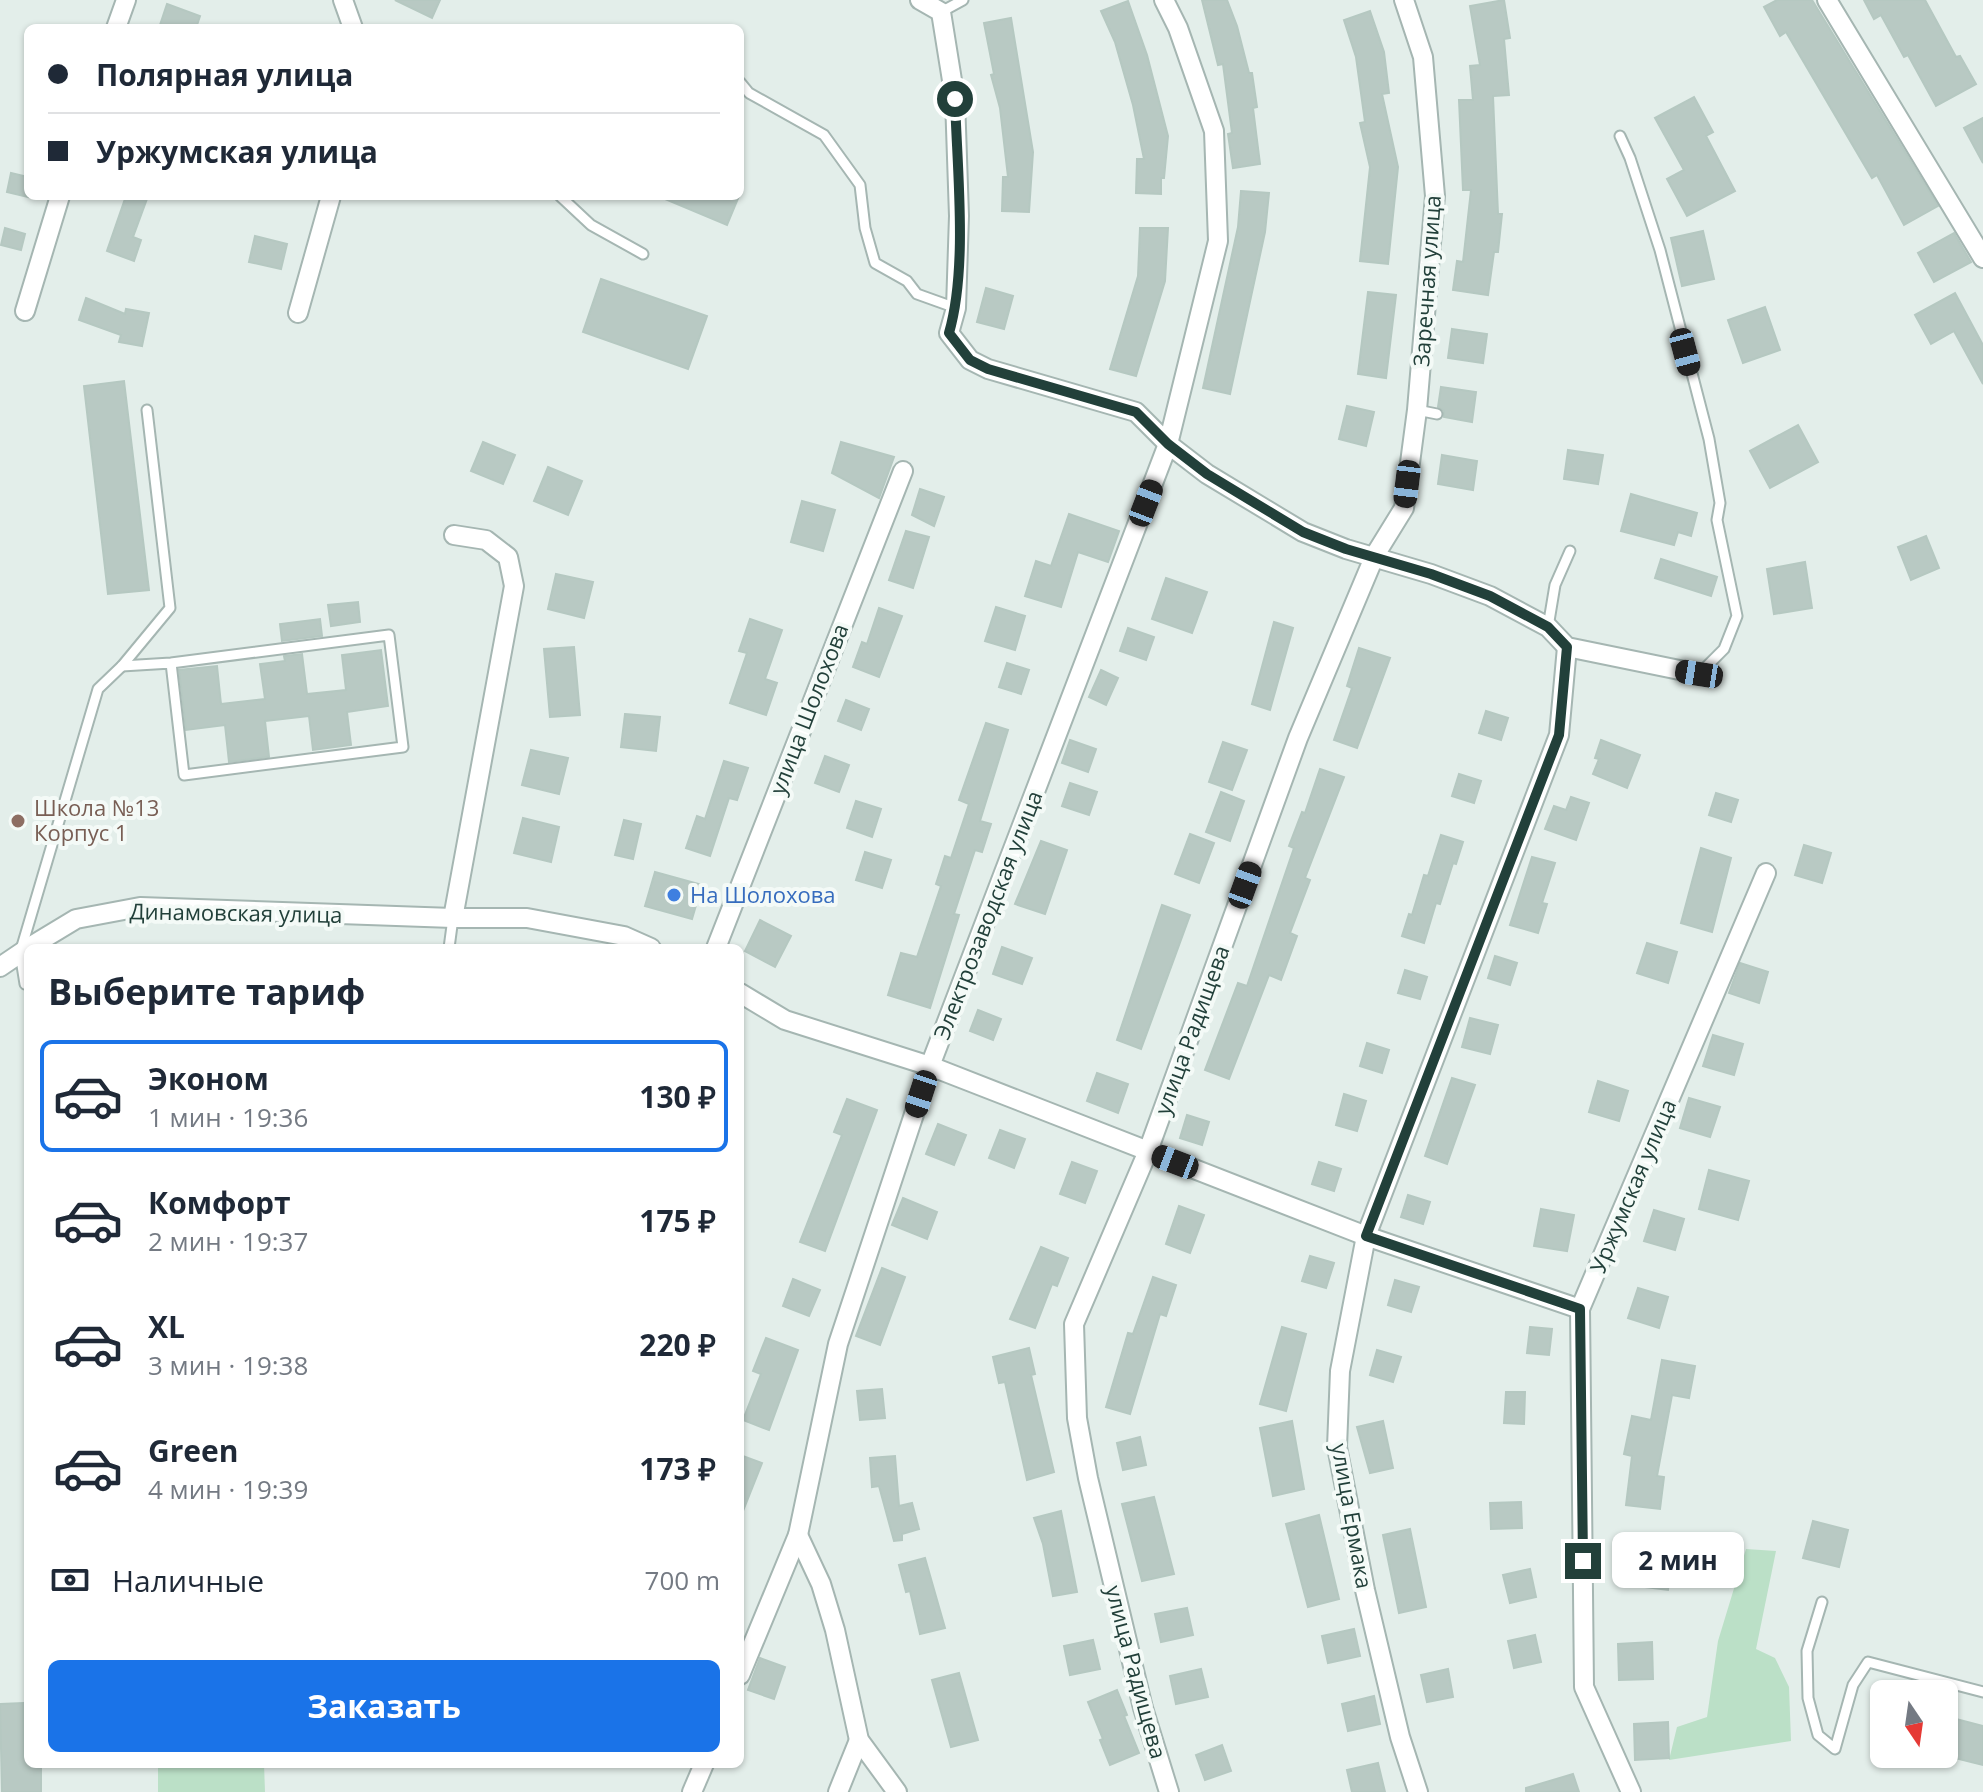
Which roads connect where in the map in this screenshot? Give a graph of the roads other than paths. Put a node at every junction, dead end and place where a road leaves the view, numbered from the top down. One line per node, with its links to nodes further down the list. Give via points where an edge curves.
1 (126, 0): 9 (street)
2 (343, 0): 10 (street)
3 (920, 0): 8 (street)
4 (963, 0): 8 (lane)
5 (1164, 0): 24 (street, Электрозаводская улица, via 1214,131 1218,241)
6 (1404, 0): 22 (street, Заречная улица, via 1423,57 1435,196)
7 (1827, 0): 17 (street)
8 (941, 12): 18 (street, via 955,99)
9 (117, 24)
10 (351, 24)
11 (744, 87): 18 (lane, via 824,135 860,185 875,263 907,281 917,294)
12 (1620, 136): 33 (lane, via 1660,250 1709,439 1720,503 1717,520 1737,616 1724,649)
13 (59, 200): 19 (street)
14 (330, 200): 20 (street)
15 (564, 200): 16 (lane, via 591,225)
16 (643, 254)
17 (1983, 258)
18 (956, 308): 24 (street, via 949,333 970,360 1136,412)
19 (25, 311)
20 (298, 313)
21 (147, 410): 32 (lane, via 170,608)
22 (1417, 410): 23 (lane); 28 (street, Заречная улица, via 1404,508)
23 (1437, 414)
24 (1168, 444): 28 (street, via 1303,532); 44 (street, Электрозаводская улица)
25 (903, 471): 40 (street, улица Шолохова)
26 (454, 535): 35 (street, via 486,540 508,557 514,586)
27 (1570, 551): 29 (lane, via 1555,585)
28 (1375, 555): 29 (street, via 1490,596); 45 (street, улица Радищева, via 1298,738)
29 (1548, 627): 30 (street)
30 (1567, 647): 33 (street); 46 (street, улица Ермака, via 1559,735)
31 (171, 663): 31 (lane, via 389,635 403,747 184,775); 32 (lane)
32 (122, 666): 36 (lane, via 98,689)
33 (1699, 674)
34 (1766, 873): 47 (street, Уржумская улица)
35 (453, 918): 37 (street, Динамовская улица, via 140,907 76,919); 38 (lane); 39 (street, Динамовская улица, via 527,918)
36 (27, 944)
37 (35, 944)
38 (450, 944)
39 (642, 944)
40 (718, 944)
41 (24, 951): 42 (street, Динамовская улица)
42 (0, 967)
43 (744, 995): 44 (street, via 785,1020)
44 (930, 1066): 45 (street); 48 (street, Электрозаводская улица, via 838,1344)
45 (1148, 1151): 46 (street); 57 (street, улица Радищева, via 1074,1324 1077,1418 1139,1693)
46 (1366, 1236): 47 (street); 58 (street, улица Ермака, via 1340,1371 1337,1447 1369,1605)
47 (1580, 1309): 59 (street, Уржумская улица, via 1584,1687)
48 (798, 1535): 50 (street, Электрозаводская улица); 52 (street, via 828,1607)
49 (1822, 1602): 51 (lane, via 1807,1651 1808,1698 1818,1735 1835,1749 1853,1685 1868,1662)
50 (744, 1665)
51 (1983, 1692)
52 (859, 1740): 55 (street); 56 (street)
53 (702, 1768): 54 (street)
54 (692, 1792)
55 (838, 1792)
56 (897, 1792)
57 (1169, 1792)
58 (1418, 1792)
59 (1631, 1792)

